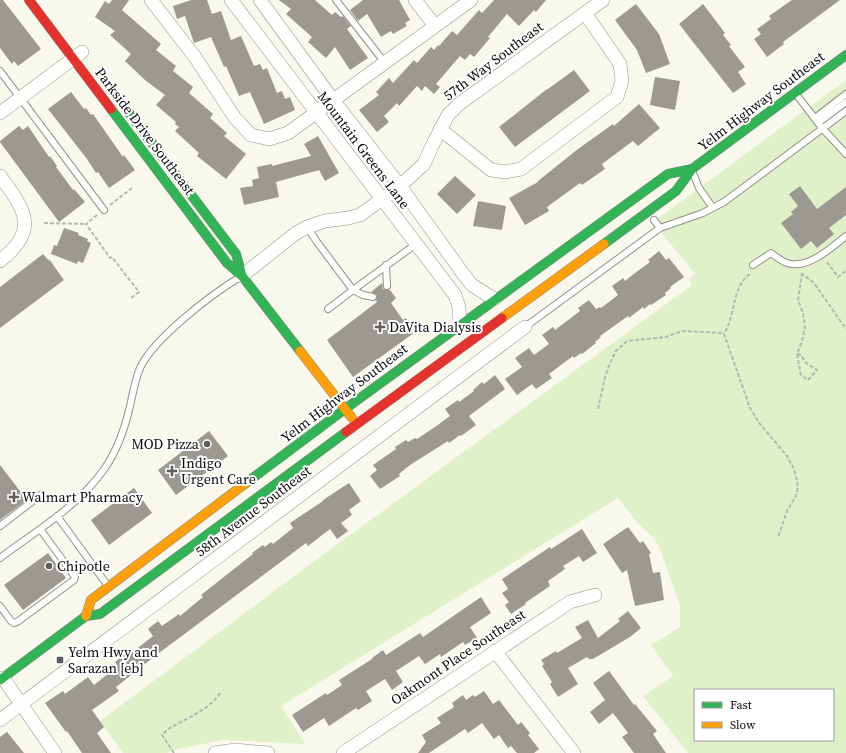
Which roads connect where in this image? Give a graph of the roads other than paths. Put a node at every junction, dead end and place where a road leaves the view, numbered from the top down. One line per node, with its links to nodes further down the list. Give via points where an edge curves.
1 (29, 0): 11 (main road, Parkside Drive Southeast)
2 (151, 0): 22 (street, via 195,57 235,118 251,135 269,139 288,133)
3 (231, 0): 22 (street, Mountain Greens Lane)
4 (260, 0): 19 (street, Mountain Greens Lane)
5 (336, 0): 13 (lane)
6 (415, 0): 10 (street)
7 (471, 0): 10 (street)
8 (603, 0): 9 (street, 57th Way Southeast)
9 (585, 13): 25 (street, 57th Way Southeast, via 459,104 448,115); 25 (street, via 620,64 622,81 617,97 521,169 505,172 491,170)
10 (435, 26): 13 (street)
11 (80, 54): 18 (street); 41 (main road, Parkside Drive Southeast, via 227,263)
12 (846, 55): 16 (main road, Yelm Highway Southeast)
13 (385, 63): 19 (street)
14 (0, 70): 18 (lane)
15 (111, 89): 41 (main road, Parkside Drive Southeast, via 236,254)
16 (795, 92): 24 (lane); 27 (main road, Yelm Highway Southeast)
17 (846, 94): 24 (lane)
18 (21, 98): 23 (street); 32 (lane)
19 (333, 100): 22 (street); 29 (street, Mountain Greens Lane)
20 (846, 102): 24 (lane)
21 (846, 111): 24 (lane)
22 (315, 112): 30 (street, Mountain Greens Lane)
23 (0, 113)
24 (818, 123): 26 (lane); 31 (lane, via 724,202)
25 (440, 129): 29 (street, 57th Way Southeast, via 424,164)
26 (846, 154)
27 (692, 169): 31 (lane, via 698,188); 45 (main road, Yelm Highway Southeast, via 668,174); 50 (main road, Yelm Highway Southeast, via 676,190)
28 (0, 176): 38 (street, via 21,208 25,223 24,234 17,246)
29 (400, 186): 30 (street, 57th Way Southeast); 45 (street, Mountain Greens Lane, via 472,285)
30 (382, 199): 34 (street, 57th Way Southeast, via 360,214); 37 (street, Mountain Greens Lane)
31 (713, 208): 35 (lane)
32 (104, 210)
33 (654, 220): 35 (lane)
34 (307, 227): 41 (street, 57th Way Southeast); 43 (lane)
35 (660, 228): 48 (lane)
36 (846, 236): 40 (lane, via 809,261 788,264 770,254)
37 (416, 244): 39 (lane); 47 (street, Mountain Greens Lane, via 455,295)
38 (0, 261)
39 (386, 266): 42 (lane); 43 (lane)
40 (754, 268)
41 (242, 276): 49 (main road, Parkside Drive Southeast); 52 (lane, via 194,310 147,357 140,368 125,426 105,468 74,502)
42 (387, 286)
43 (353, 290): 44 (lane); 46 (lane)
44 (373, 297)
45 (494, 299): 47 (main road, Yelm Highway Southeast)
46 (328, 309)
47 (460, 324): 49 (main road, Yelm Highway Southeast)
48 (525, 328): 62 (street, 58th Avenue Southeast)
49 (345, 409): 50 (main road, Parkside Drive Southeast); 56 (main road, Yelm Highway Southeast)
50 (356, 424): 59 (main road, Yelm Highway Southeast, via 100,614)
51 (42, 494): 53 (lane)
52 (57, 516): 54 (lane); 56 (lane)
53 (0, 526)
54 (40, 529): 55 (lane); 58 (lane, via 75,577 74,580 17,622 11,622)
55 (0, 558)
56 (108, 586): 59 (main road, Yelm Highway Southeast, via 91,600)
57 (596, 595): 60 (street, Oakmont Place Southeast, via 570,602)
58 (0, 606)
59 (86, 616): 61 (main road, Yelm Highway Southeast)
60 (495, 651): 67 (street, Oakmont Place Southeast); 68 (street)
61 (1, 679): 62 (street)
62 (22, 704): 63 (street, 58th Avenue Southeast); 64 (street)
63 (0, 720)
64 (55, 753)
65 (215, 753): 66 (street, via 235,750)
66 (268, 753)
67 (343, 753)
68 (574, 753)

